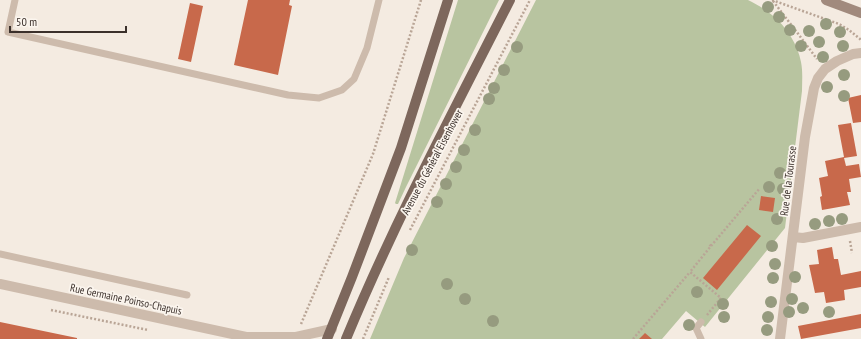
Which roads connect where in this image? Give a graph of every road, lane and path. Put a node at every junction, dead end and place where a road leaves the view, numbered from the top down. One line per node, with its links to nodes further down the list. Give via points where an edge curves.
1 (15, 0): 2 (lane, via 8,32 288,95 318,98 342,90 354,79 367,48)
2 (379, 0)
3 (421, 0): 23 (path, via 373,154)
4 (448, 0): 24 (main road, via 401,148)
5 (510, 0): 28 (main road, Avenue du Général Eisenhower, via 409,200 366,290)
6 (530, 0): 15 (path, Avenue du Général Eisenhower)
7 (772, 0): 10 (path, via 839,24); 12 (path)
8 (826, 0): 9 (main road)
9 (861, 12)
10 (861, 41)
11 (861, 53): 12 (street, Rue de la Tourasse, via 837,61)
12 (825, 70): 16 (street, Rue de la Tourasse, via 814,88)
13 (760, 188): 18 (path)
14 (861, 227): 16 (street, via 803,238)
15 (410, 232)
16 (793, 237): 32 (street, Rue de la Tourasse)
17 (0, 254): 21 (lane)
18 (690, 272): 22 (path, via 720,298); 30 (path)
19 (390, 274): 29 (path)
20 (0, 284): 25 (street, Rue Germaine Poinso-Chapuis)
21 (188, 294)
22 (700, 322): 31 (lane, via 696,328)
23 (299, 328)
24 (332, 329): 26 (street, Rue Germaine Poinso-Chapuis, via 296,336); 27 (main road)
25 (209, 334): 26 (street, Rue Germaine Poinso-Chapuis)
26 (248, 338)
27 (327, 339)
28 (346, 339)
29 (363, 339)
30 (633, 339)
31 (701, 339)
32 (780, 339)

